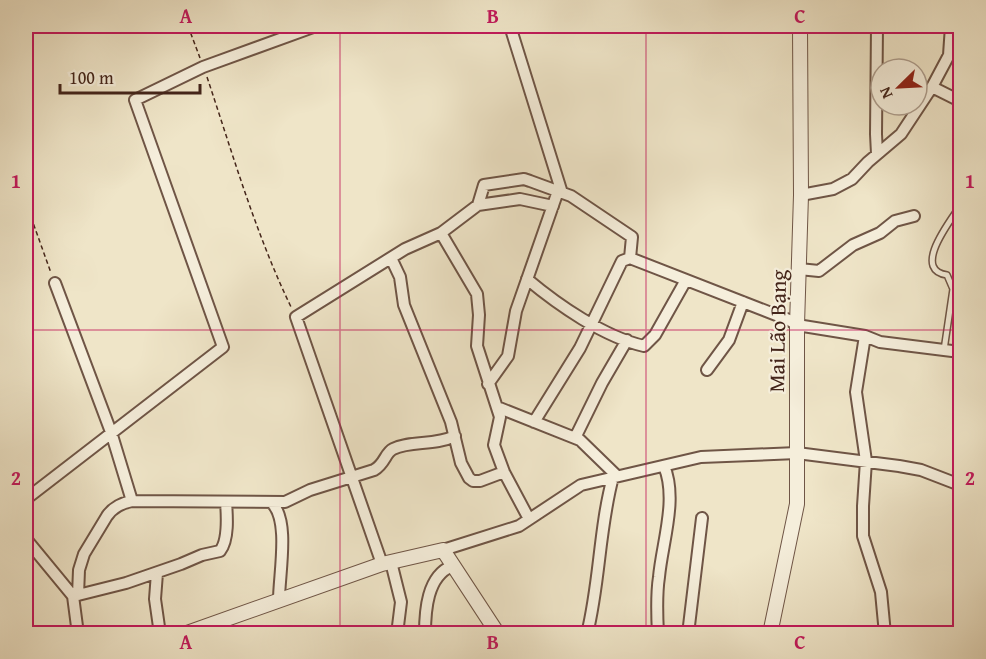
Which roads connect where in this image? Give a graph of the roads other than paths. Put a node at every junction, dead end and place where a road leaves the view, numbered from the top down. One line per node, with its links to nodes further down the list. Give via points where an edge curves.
1 (316, 26): 35 (street, via 203,68 135,100 223,347)
2 (510, 26): 11 (street)
3 (800, 26): 12 (street, Mai Lão Bạng)
4 (877, 26): 10 (street)
5 (951, 26): 6 (street)
6 (949, 55): 7 (street); 8 (street)
7 (960, 58)
8 (932, 87): 9 (street); 10 (street, via 901,135)
9 (960, 101)
10 (877, 154): 12 (street, via 839,187)
11 (560, 192): 13 (street, via 524,179 492,182 484,185); 14 (street); 19 (street, via 632,237)
12 (801, 195): 20 (street, Mai Lão Bạng)
13 (478, 205): 14 (street, via 520,199); 17 (street)
14 (553, 206): 21 (street)
15 (960, 206): 29 (lane, via 944,230 932,261 940,274 947,275 953,289)
16 (914, 216): 20 (street, via 853,245 819,271)
17 (441, 233): 18 (street); 32 (street, via 477,294 477,346)
18 (391, 258): 36 (street, via 400,277 404,304); 43 (street, via 296,317)
19 (630, 258): 22 (street); 25 (street, via 618,268)
20 (799, 269): 26 (street, Mai Lão Bạng)
21 (527, 279): 25 (street); 32 (street, via 516,311 508,356)
22 (686, 280): 24 (street); 28 (street, via 651,340 644,346)
23 (55, 283): 35 (street)
24 (743, 302): 26 (street); 31 (street, via 729,340)
25 (593, 324): 28 (street); 34 (street)
26 (797, 325): 27 (street); 38 (street, Mai Lão Bạng)
27 (865, 336): 29 (street, via 880,342); 39 (street, via 856,392)
28 (627, 340): 37 (street)
29 (944, 350): 30 (street)
30 (960, 352)
31 (707, 370)
32 (488, 384): 33 (street)
33 (497, 407): 34 (street); 41 (street, via 500,417 495,445)
34 (534, 422): 37 (street)
35 (111, 432): 45 (street); 46 (street)
36 (455, 436): 41 (street, via 461,463 473,481); 43 (street, via 391,450 380,466)
37 (575, 438): 42 (street)
38 (797, 453): 39 (street); 40 (street, via 701,457); 69 (street, Mai Lão Bạng, via 797,504)
39 (866, 461): 44 (street, via 921,470); 70 (street, via 863,536 881,592)
40 (664, 466): 42 (street); 67 (street, via 668,508 658,577)
41 (504, 472): 50 (street)
42 (615, 477): 50 (street, via 581,484); 59 (street)
43 (352, 478): 48 (street, via 288,501); 53 (street)
44 (960, 485)
45 (26, 499)
46 (132, 501): 47 (street); 56 (street, via 111,510 89,545 79,570)
47 (226, 502): 48 (street); 55 (street, via 222,549)
48 (272, 502): 57 (street, via 279,511 283,532)
49 (702, 518): 68 (street)
50 (529, 519): 52 (street, via 519,526)
51 (26, 539): 56 (street)
52 (442, 550): 53 (street); 54 (street)
53 (386, 563): 57 (street); 63 (street, via 401,602)
54 (452, 566): 64 (street, via 440,573 429,597); 65 (street)
55 (157, 573): 56 (street); 61 (street, via 155,599)
56 (76, 596): 60 (street)
57 (279, 600): 62 (street)
58 (960, 624): 71 (street)
59 (587, 632): 66 (street)
60 (78, 633)
61 (160, 633)
62 (184, 633)
63 (397, 633)
64 (425, 633)
65 (498, 633)
66 (615, 633)
67 (658, 633)
68 (688, 633)
69 (770, 633)
70 (885, 633)
71 (957, 633)

